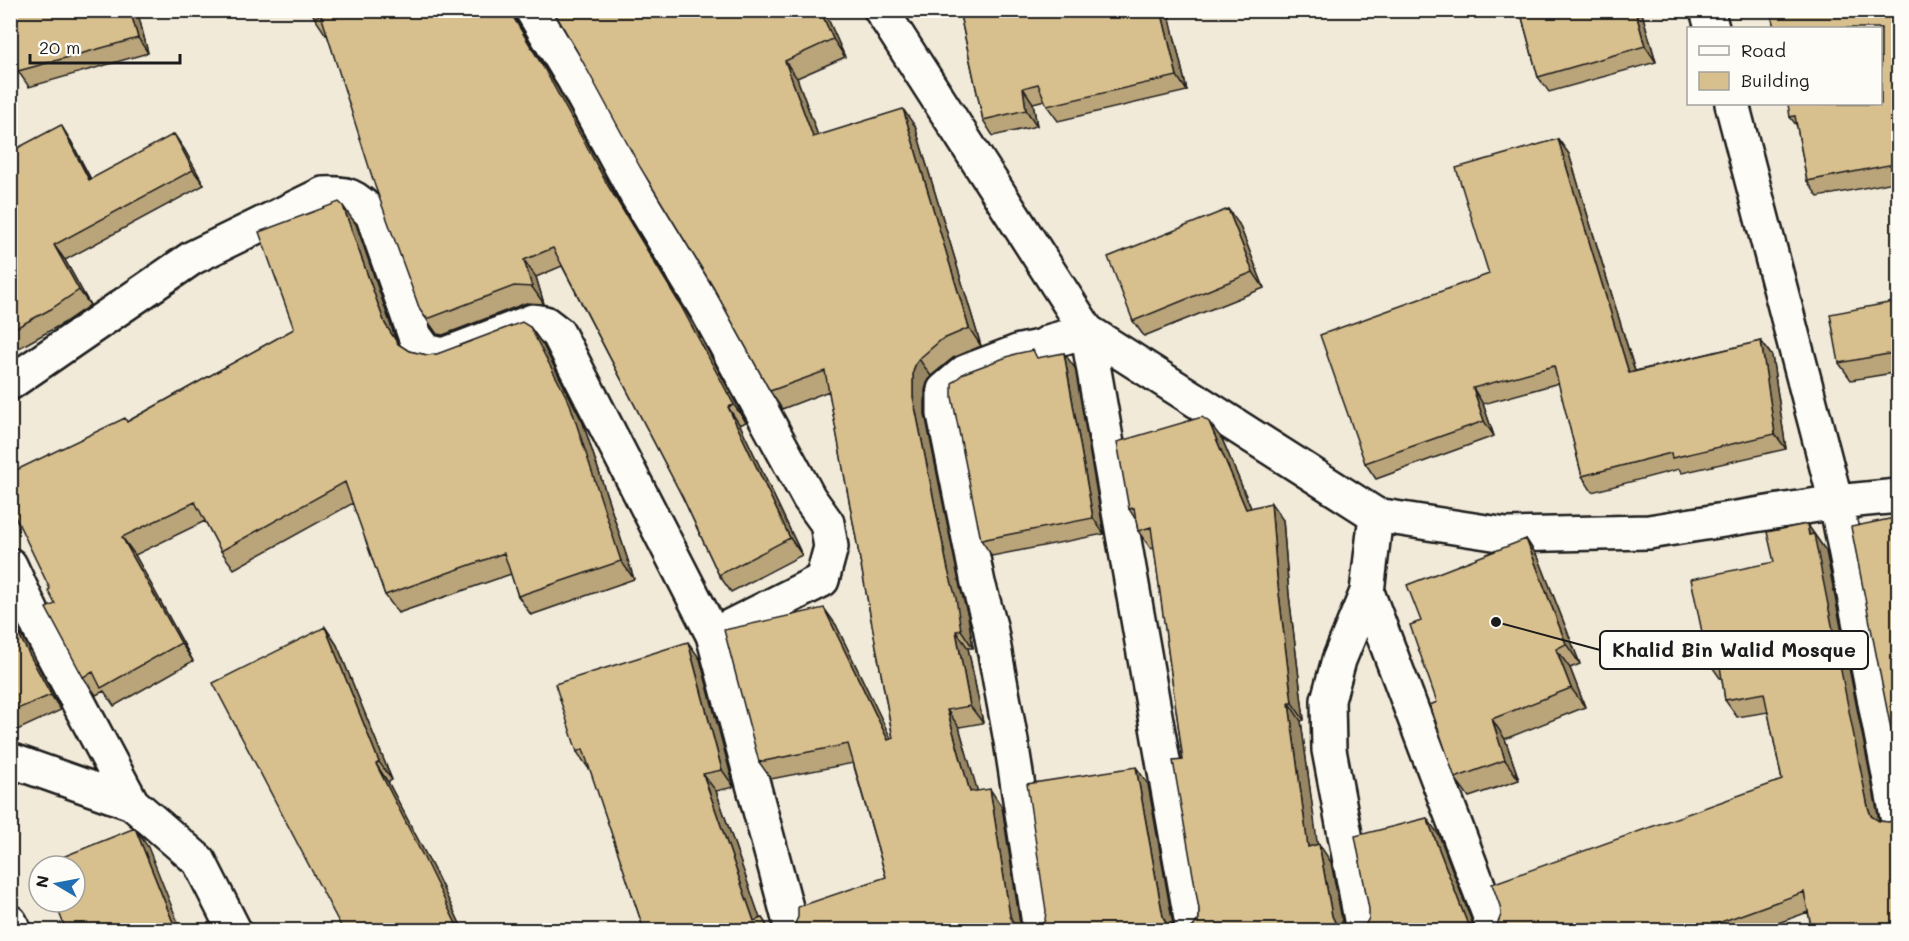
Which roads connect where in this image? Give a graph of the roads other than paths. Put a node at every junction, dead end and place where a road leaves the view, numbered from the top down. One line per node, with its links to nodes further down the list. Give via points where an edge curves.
1 (532, 10): 13 (street, via 709,314 809,498 827,523 831,547 822,580)
2 (881, 10): 6 (street)
3 (1707, 10): 4 (street)
4 (1712, 27)
5 (1732, 105): 9 (street)
6 (1087, 331): 10 (street); 21 (street, via 965,372 944,390 944,414 1011,741); 22 (street)
7 (10, 383): 13 (street, via 192,258 323,194 345,193 372,214 415,336 426,351 444,355 533,321 545,323 558,333)
8 (1899, 496): 9 (street)
9 (1836, 502): 10 (street, via 1649,532 1506,535); 16 (street)
10 (1376, 515): 12 (street)
11 (10, 565): 15 (street)
12 (1367, 592): 23 (street, via 1339,660 1328,700 1329,750); 24 (street)
13 (713, 635): 20 (street)
14 (10, 760): 15 (street)
15 (132, 803): 19 (street, via 199,861)
16 (1899, 821)
17 (10, 922): 18 (street)
18 (14, 930)
19 (234, 930)
20 (792, 930)
21 (1040, 930)
22 (1192, 930)
23 (1363, 930)
24 (1495, 930)

